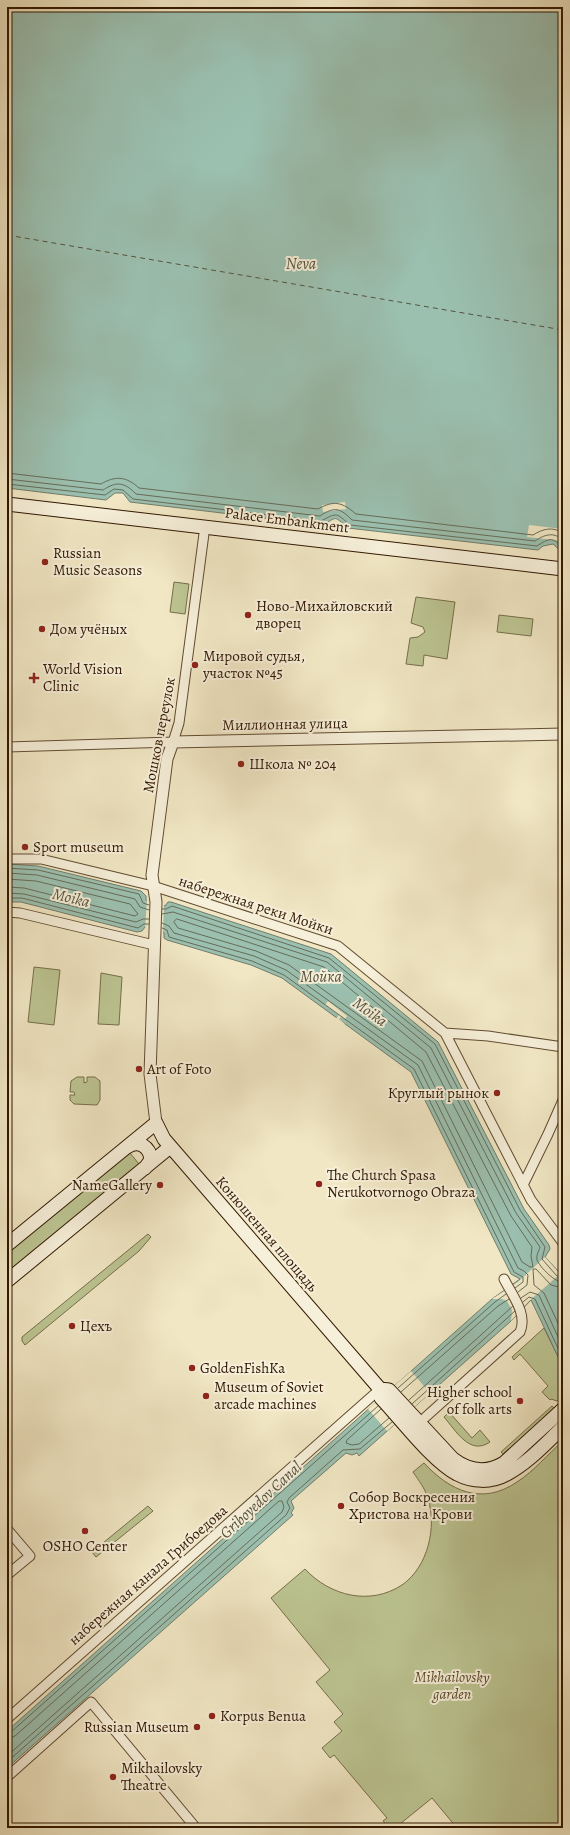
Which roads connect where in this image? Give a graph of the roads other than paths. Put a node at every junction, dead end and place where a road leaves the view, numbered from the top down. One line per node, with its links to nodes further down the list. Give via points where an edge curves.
1 (7, 504): 2 (main road, Palace Embankment)
2 (205, 526): 3 (main road, Palace Embankment); 5 (street, Мошков переулок, via 179,724)
3 (563, 569)
4 (563, 734): 5 (street, Миллионная улица)
5 (173, 742): 6 (street, Миллионная улица); 8 (street, Мошков переулок, via 167,759 162,795 152,875)
6 (7, 746)
7 (7, 859): 8 (street, набережная реки Мойки, via 41,859)
8 (153, 886): 10 (street, Мошков переулок, via 156,902); 11 (street, набережная реки Мойки, via 338,946)
9 (7, 912): 10 (street)
10 (154, 944): 14 (street, Конюшенная площадь, via 150,1089)
11 (445, 1033): 12 (street, via 488,1036); 18 (street, набережная реки Мойки)
12 (563, 1047)
13 (563, 1100): 18 (street)
14 (156, 1123): 15 (main road); 16 (main road, Конюшенная площадь)
15 (127, 1146): 17 (main road, via 141,1144 149,1151 151,1160); 20 (main road)
16 (170, 1147): 17 (main road); 23 (main road, Конюшенная площадь)
17 (145, 1168): 21 (main road)
18 (523, 1184): 19 (street, набережная реки Мойки, via 531,1200)
19 (563, 1243)
20 (7, 1245)
21 (7, 1281)
22 (506, 1283): 26 (street, via 522,1313 522,1326 517,1336)
23 (384, 1392): 25 (main road, Конюшенная площадь); 30 (street, набережная канала Грибоедова)
24 (563, 1410): 26 (main road, via 504,1463 487,1470 475,1470 458,1463)
25 (405, 1415): 26 (main road); 27 (main road, via 451,1470 463,1477 477,1480 500,1478 514,1470)
26 (419, 1423)
27 (563, 1427)
28 (8, 1533): 29 (street, via 30,1556)
29 (7, 1575)
30 (7, 1718)
31 (7, 1777): 32 (street, via 91,1702)
32 (196, 1828)

